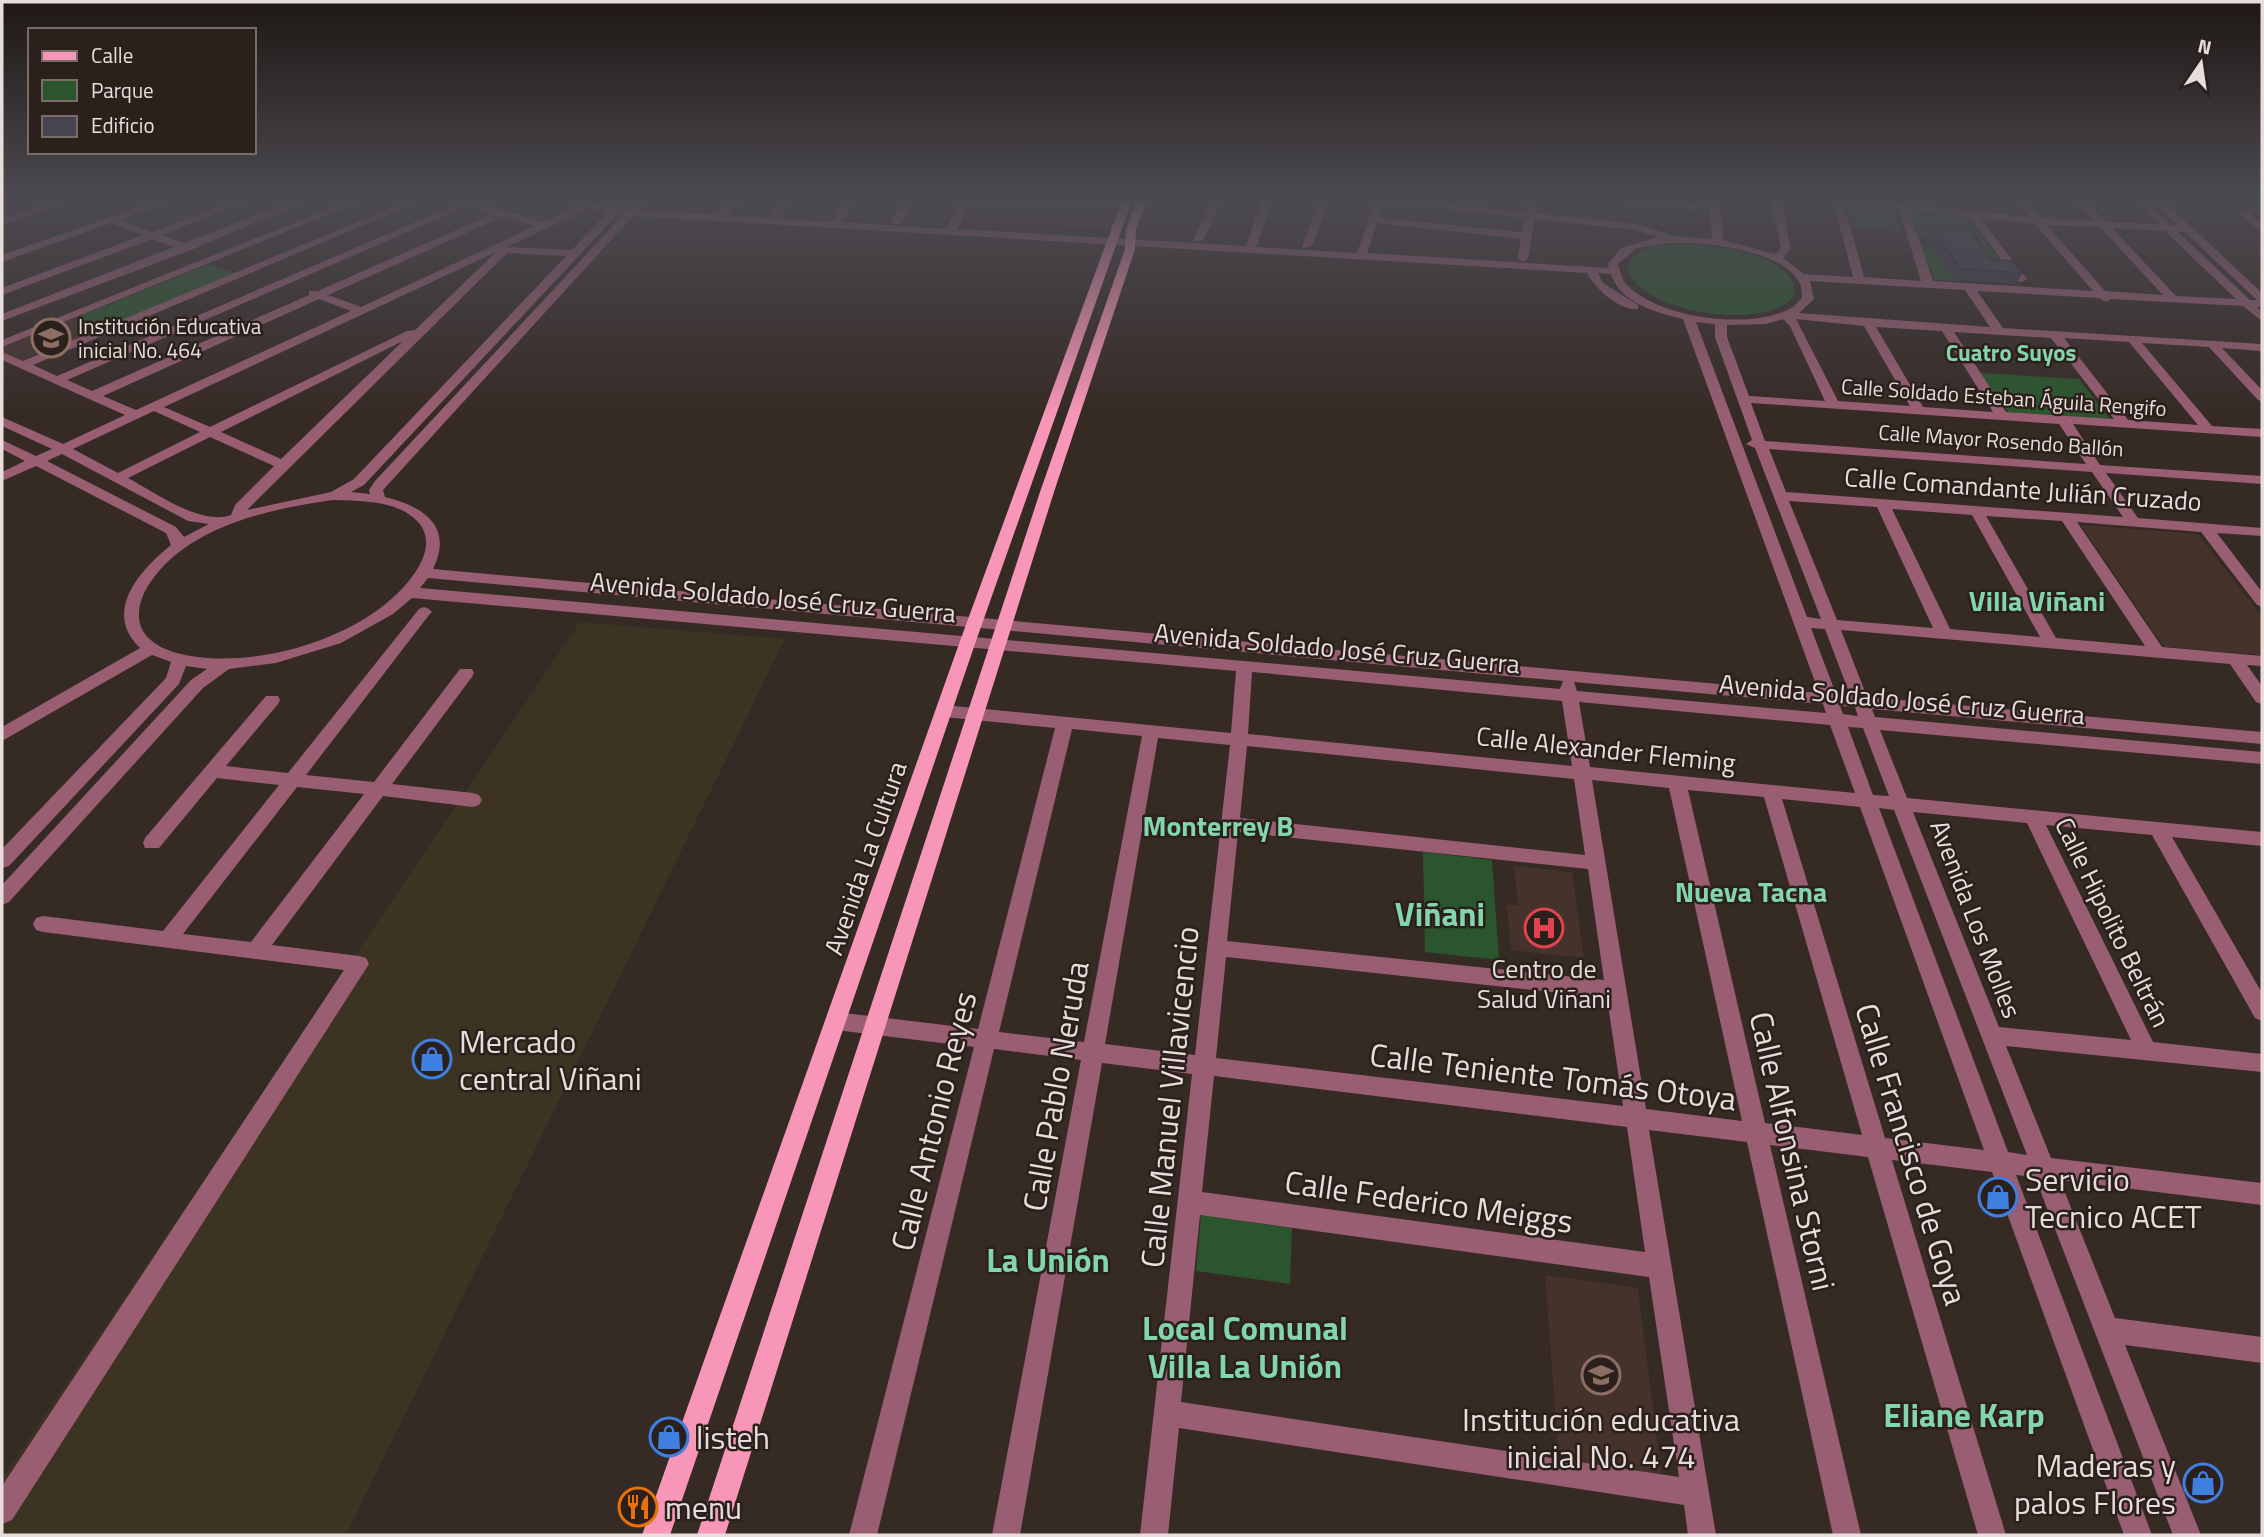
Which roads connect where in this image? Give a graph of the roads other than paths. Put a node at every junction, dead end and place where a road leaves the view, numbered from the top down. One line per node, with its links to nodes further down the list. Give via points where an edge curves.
1 (56, 272): 30 (street)
2 (121, 272): 39 (street)
3 (182, 272): 49 (street)
4 (247, 272): 53 (street)
5 (251, 272): 26 (street)
6 (315, 272): 26 (street)
7 (364, 272): 31 (street)
8 (449, 272): 38 (street)
9 (481, 272): 43 (street)
10 (556, 272): 81 (street, via 359,482)
11 (569, 272): 83 (street, via 380,484 376,490)
12 (1109, 272): 56 (main road, Avenida La Cultura)
13 (1114, 272): 58 (main road, Avenida La Cultura)
14 (1592, 272): 34 (street, via 1599,285)
15 (1614, 272): 34 (street)
16 (1792, 272): 25 (street)
17 (1857, 272): 24 (street)
18 (1924, 272): 27 (street)
19 (2016, 272): 28 (street)
20 (2082, 272): 32 (street)
21 (2147, 272): 33 (street)
22 (2213, 272): 35 (street)
23 (2227, 272): 37 (street)
24 (1859, 280): 25 (street); 27 (street)
25 (1805, 281): 29 (street); 40 (street, via 1808,299)
26 (289, 284): 54 (street)
27 (1928, 284): 29 (street)
28 (2030, 290): 29 (street); 32 (street)
29 (1972, 291): 36 (street); 46 (street)
30 (2, 292)
31 (313, 293): 38 (street); 55 (street)
32 (2102, 295): 33 (street); 36 (street)
33 (2172, 299): 35 (street)
34 (1636, 303): 41 (street, via 1653,316)
35 (2246, 303): 37 (street)
36 (2111, 304): 37 (street)
37 (2261, 309)
38 (362, 310): 61 (street)
39 (2, 318)
40 (1790, 318): 42 (street); 44 (street, via 1767,330); 60 (street)
41 (1691, 322): 44 (street); 71 (street)
42 (1868, 323): 45 (street); 62 (street)
43 (427, 325): 69 (street); 76 (street)
44 (1720, 326): 59 (street, Avenida Los Molles)
45 (1946, 328): 46 (street); 64 (street)
46 (1999, 331): 47 (street)
47 (2053, 334): 48 (street); 67 (street)
48 (2132, 339): 50 (street); 68 (street)
49 (2, 344)
50 (2212, 344): 51 (street); 57 (street)
51 (2262, 347)
52 (3, 357): 53 (street)
53 (23, 365): 54 (street)
54 (57, 380): 55 (street)
55 (92, 396): 63 (street)
56 (1058, 396): 58 (main road); 98 (main road, Avenida La Cultura)
57 (2262, 397)
58 (1080, 398): 100 (main road, Avenida La Cultura)
59 (1744, 399): 60 (street, Calle Soldado Esteban Águila Rengifo); 73 (street, Avenida Los Molles)
60 (1834, 406): 62 (street, Calle Soldado Esteban Águila Rengifo)
61 (155, 407): 63 (street); 69 (street)
62 (1919, 411): 64 (street, Calle Soldado Esteban Águila Rengifo)
63 (136, 415): 74 (street)
64 (2003, 417): 66 (street, Calle Soldado Esteban Águila Rengifo)
65 (2, 421): 74 (street)
66 (2064, 421): 67 (street, Calle Soldado Esteban Águila Rengifo); 77 (street)
67 (2124, 425): 68 (street, Calle Soldado Esteban Águila Rengifo)
68 (2209, 430): 70 (street, Calle Soldado Esteban Águila Rengifo)
69 (210, 432): 76 (street); 79 (street)
70 (2262, 433)
71 (1737, 442): 73 (street, Calle Mayor Rosendo Ballón); 96 (street)
72 (2, 444): 75 (street)
73 (1760, 444): 77 (street, Calle Mayor Rosendo Ballón); 82 (street, Avenida Los Molles)
74 (63, 449): 75 (street); 79 (street)
75 (37, 461): 78 (street); 91 (street, via 171,530)
76 (283, 465): 87 (street)
77 (2097, 468): 80 (street, Calle Mayor Rosendo Ballón); 88 (street)
78 (2, 477)
79 (117, 478): 87 (street, via 193,518)
80 (2262, 480)
81 (332, 496): 83 (street); 87 (street, via 279,504)
82 (1780, 496): 84 (street, Calle Comandante Julián Cruzado); 97 (street, Avenida Los Molles)
83 (379, 499): 92 (street, via 424,521 433,546)
84 (1882, 503): 85 (street, Calle Comandante Julián Cruzado); 99 (street)
85 (1976, 510): 86 (street, Calle Comandante Julián Cruzado); 101 (street)
86 (2066, 517): 88 (street, Calle Comandante Julián Cruzado); 103 (street)
87 (232, 520): 91 (street)
88 (2133, 522): 89 (street, Calle Comandante Julián Cruzado)
89 (2205, 527): 90 (street, Calle Comandante Julián Cruzado); 94 (street)
90 (2262, 532)
91 (179, 548): 102 (street, via 144,580 134,597 133,629)
92 (424, 573): 93 (street); 98 (street, Avenida Soldado José Cruz Guerra)
93 (408, 593): 98 (street, Avenida Soldado José Cruz Guerra); 107 (street, via 374,618 326,642 270,658)
94 (2262, 602)
95 (424, 612): 126 (street)
96 (1802, 622): 97 (street); 113 (street)
97 (1832, 625): 99 (street); 115 (street, Avenida Los Molles)
98 (971, 633): 100 (street, Avenida Soldado José Cruz Guerra); 114 (main road, Avenida La Cultura)
99 (1944, 634): 101 (street)
100 (1001, 635): 108 (street, Avenida Soldado José Cruz Guerra); 110 (street, Avenida Soldado José Cruz Guerra); 116 (main road, Avenida La Cultura)
101 (2051, 643): 103 (street)
102 (152, 648): 105 (street); 120 (street)
103 (2157, 652): 104 (street)
104 (2234, 658): 106 (street); 111 (street)
105 (180, 660): 107 (street); 138 (street, via 173,680)
106 (2262, 661)
107 (226, 663): 140 (street, via 197,684)
108 (1244, 666): 110 (street, Avenida Soldado José Cruz Guerra); 122 (street, Calle Manuel Villavicencio)
109 (466, 673): 128 (street)
110 (1568, 686): 113 (street, Avenida Soldado José Cruz Guerra); 117 (street, Avenida Soldado José Cruz Guerra); 125 (street)
111 (2262, 698)
112 (272, 700): 124 (street)
113 (1831, 700): 115 (street, Avenida Soldado José Cruz Guerra); 117 (street)
114 (944, 710): 116 (street, Calle Alexander Fleming); 147 (main road, Avenida La Cultura)
115 (1866, 712): 117 (street, Avenida Soldado José Cruz Guerra); 121 (street, Avenida Soldado José Cruz Guerra); 123 (street, Avenida Soldado José Cruz Guerra); 132 (street, Avenida Los Molles)
116 (976, 713): 118 (street, Calle Alexander Fleming); 148 (main road, Avenida La Cultura)
117 (1838, 719): 131 (street)
118 (1065, 722): 119 (street, Calle Alexander Fleming); 150 (street, Calle Antonio Reyes)
119 (1151, 731): 122 (street, Calle Alexander Fleming); 152 (street, Calle Pablo Neruda)
120 (2, 735)
121 (2262, 738)
122 (1240, 739): 125 (street, Calle Alexander Fleming); 134 (street, Calle Manuel Villavicencio)
123 (2262, 758)
124 (212, 771): 126 (street); 137 (street)
125 (1581, 773): 127 (street, Calle Alexander Fleming); 139 (street)
126 (292, 780): 128 (street); 142 (street)
127 (1676, 782): 129 (street, Calle Alexander Fleming); 156 (street, Calle Alfonsina Storni)
128 (378, 790): 130 (street); 144 (street)
129 (1771, 791): 131 (street, Calle Alexander Fleming); 157 (street, Calle Francisco de Goya)
130 (473, 800)
131 (1868, 800): 132 (street, Calle Alexander Fleming); 158 (street)
132 (1901, 804): 133 (street, Calle Alexander Fleming); 149 (street, Avenida Los Molles)
133 (2033, 816): 135 (street, Calle Alexander Fleming); 151 (street, Calle Hipolito Beltrán)
134 (1230, 824): 139 (street); 143 (street, Calle Manuel Villavicencio)
135 (2158, 829): 136 (street, Calle Alexander Fleming); 146 (street)
136 (2262, 839)
137 (152, 843)
138 (2, 860)
139 (1596, 863): 145 (street)
140 (2, 897)
141 (43, 924): 142 (street)
142 (167, 940): 144 (street)
143 (1217, 948): 145 (street); 154 (street, Calle Manuel Villavicencio)
144 (256, 951): 167 (street, via 359,964)
145 (1616, 990): 155 (street)
146 (2262, 1012)
147 (836, 1021): 148 (street, Calle Teniente Tomás Otoya); 168 (main road, Avenida La Cultura)
148 (876, 1024): 150 (street, Calle Teniente Tomás Otoya); 169 (main road, Avenida La Cultura)
149 (1991, 1035): 151 (street); 159 (street, Avenida Los Molles)
150 (986, 1038): 152 (street, Calle Teniente Tomás Otoya); 170 (street, Calle Antonio Reyes)
151 (2146, 1050): 153 (street)
152 (1093, 1051): 154 (street, Calle Teniente Tomás Otoya); 171 (street, Calle Pablo Neruda)
153 (2262, 1063)
154 (1204, 1065): 155 (street, Calle Teniente Tomás Otoya); 161 (street, Calle Manuel Villavicencio)
155 (1636, 1119): 156 (street, Calle Teniente Tomás Otoya); 162 (street)
156 (1758, 1133): 157 (street, Calle Teniente Tomás Otoya); 174 (street, Calle Alfonsina Storni)
157 (1878, 1148): 158 (street, Calle Teniente Tomás Otoya); 175 (street, Calle Francisco de Goya)
158 (2001, 1163): 159 (street, Calle Teniente Tomás Otoya); 176 (street)
159 (2044, 1168): 160 (street, Calle Teniente Tomás Otoya); 163 (street, Avenida Los Molles)
160 (2262, 1194)
161 (1190, 1202): 162 (street, Calle Federico Meiggs); 165 (street, Calle Manuel Villavicencio)
162 (1659, 1266): 166 (street)
163 (2107, 1330): 164 (street); 177 (street, Avenida Los Molles)
164 (2262, 1350)
165 (1167, 1413): 166 (street); 172 (street, Calle Manuel Villavicencio)
166 (1695, 1493): 173 (street)
167 (2, 1510)
168 (656, 1535)
169 (711, 1535)
170 (863, 1535)
171 (1006, 1535)
172 (1154, 1535)
173 (1702, 1535)
174 (1847, 1535)
175 (1992, 1535)
176 (2138, 1535)
177 (2187, 1535)

